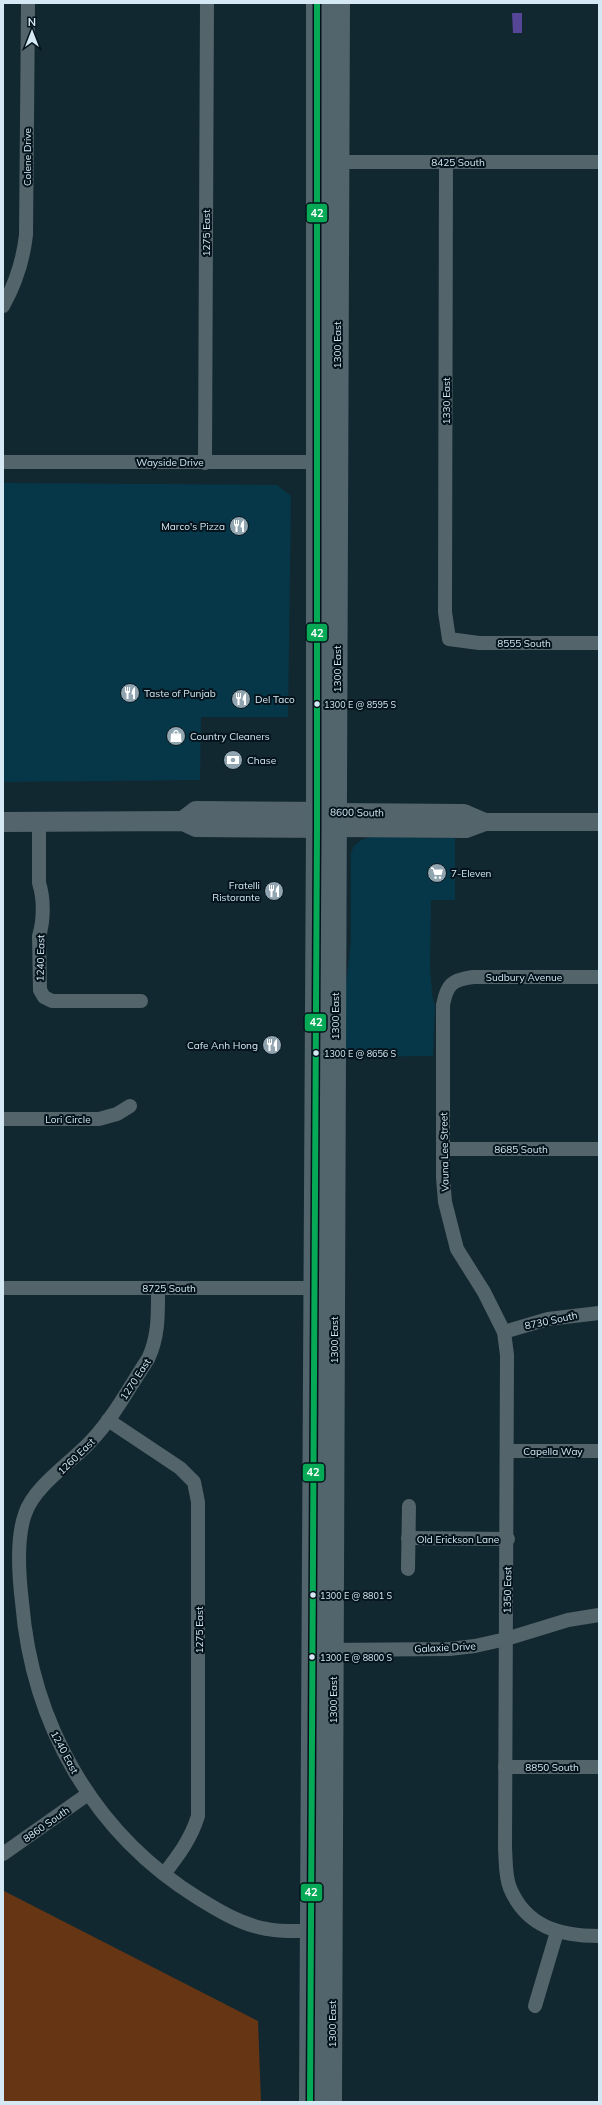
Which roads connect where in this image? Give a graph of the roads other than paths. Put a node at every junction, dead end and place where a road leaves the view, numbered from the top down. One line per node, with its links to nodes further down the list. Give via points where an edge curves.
1 (28, 3): 8 (street, Colene Drive, via 26,236 19,272)
2 (207, 3): 11 (street, 1275 East)
3 (318, 3): 5 (main road, 1300 East)
4 (339, 3): 5 (main road, 1300 East)
5 (327, 162): 6 (street, 8425 South); 10 (main road, 1300 East)
6 (446, 162): 7 (street, 8425 South); 12 (street, 1330 East, via 445,612)
7 (599, 162)
8 (3, 306)
9 (3, 462): 11 (street, Wayside Drive)
10 (326, 462): 11 (street, Wayside Drive); 14 (main road, 1300 East)
11 (205, 463)
12 (449, 639): 13 (street, 8555 South, via 479,643)
13 (599, 643)
14 (326, 820): 16 (main road, 8600 South, via 196,811 183,821); 17 (street, 8600 South, via 464,813 485,822); 27 (main road, 1300 East)
15 (3, 822): 16 (main road, 8600 South)
16 (39, 822): 20 (street, 1240 East, via 39,882 42,891 40,990 44,997 52,1001)
17 (599, 822)
18 (599, 977): 19 (street, Sudbury Avenue, via 473,977)
19 (450, 984): 23 (street, Vauna Lee Street, via 443,1005)
20 (141, 1001)
21 (130, 1106): 22 (street, Lori Circle, via 117,1114 99,1119)
22 (3, 1119)
23 (443, 1149): 24 (street, 8685 South); 29 (street, Vauna Lee Street, via 445,1202 457,1249 484,1292)
24 (599, 1149)
25 (3, 1288): 26 (street, 8725 South)
26 (158, 1288): 27 (street, 8725 South); 30 (street, 1270 East, via 158,1324 153,1348)
27 (324, 1288): 40 (main road, 1300 East)
28 (599, 1313): 29 (street, 8730 South, via 548,1318)
29 (504, 1332): 31 (street, 1350 East, via 507,1354)
30 (108, 1420): 33 (street, 1260 East, via 91,1441); 45 (street, 1275 East, via 180,1468 194,1482 198,1502 198,1816 187,1842)
31 (508, 1451): 32 (street, Capella Way); 36 (street, 1350 East)
32 (599, 1452)
33 (41, 1489): 43 (street, 1240 East, via 25,1513 21,1527 24,1631 32,1670 45,1711 64,1754)
34 (409, 1506): 35 (street, Old Erickson Lane)
35 (408, 1538): 36 (street, Old Erickson Lane); 37 (street, Old Erickson Lane)
36 (508, 1539): 39 (street, 1350 East)
37 (408, 1569)
38 (599, 1615): 39 (street, Galaxie Drive, via 568,1620)
39 (506, 1639): 40 (street, Galaxie Drive, via 449,1649); 41 (street, 1350 East)
40 (322, 1650): 46 (main road, 1300 East); 51 (main road, 1300 East)
41 (505, 1767): 42 (street, 8850 South); 47 (street, 1350 East, via 505,1848 509,1887 529,1916 542,1926)
42 (599, 1767)
43 (88, 1794): 44 (street, 8860 South); 45 (street, 1240 East, via 136,1850)
44 (3, 1854)
45 (164, 1874): 46 (street, 1240 East, via 213,1908 240,1921 267,1930)
46 (310, 1931): 50 (main road, 1300 East)
47 (557, 1932): 48 (street, 1350 East); 49 (street)
48 (599, 1936)
49 (535, 2006)
50 (310, 2102)
51 (331, 2102)

